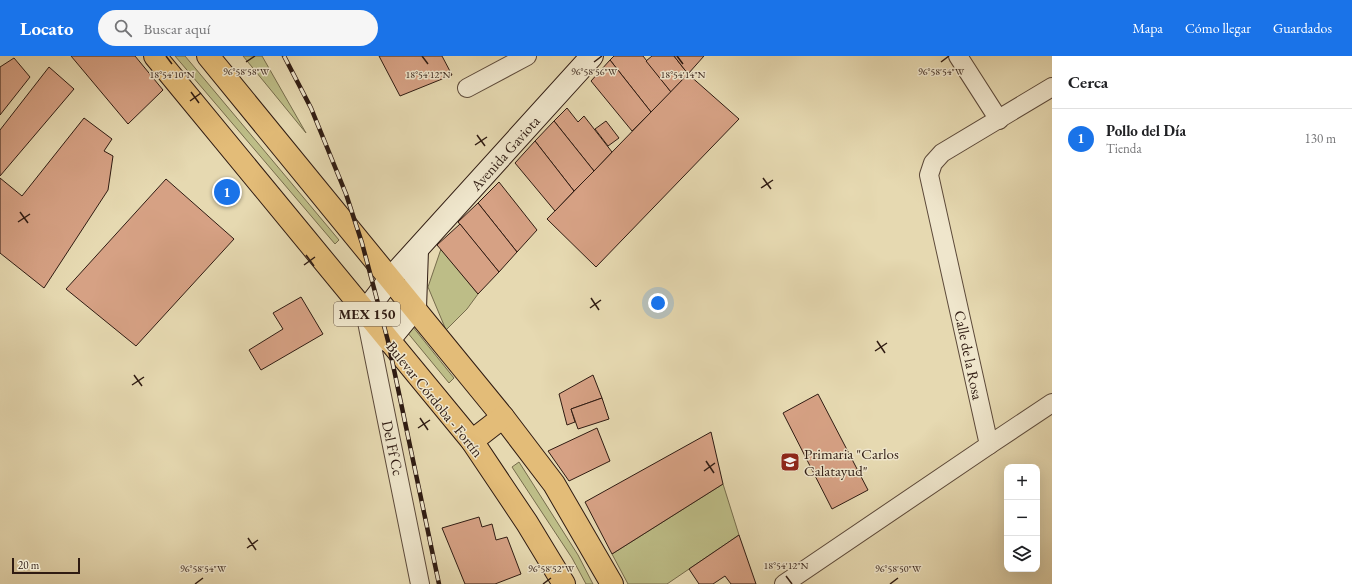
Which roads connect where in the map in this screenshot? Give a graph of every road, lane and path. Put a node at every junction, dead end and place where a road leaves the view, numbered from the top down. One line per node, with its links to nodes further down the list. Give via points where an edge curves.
1 (155, 56): 12 (main road, Bulevar Córdoba - Fortín / MEX 150)
2 (208, 56): 10 (main road, MEX 150)
3 (527, 56): 7 (street)
4 (592, 56): 9 (street, Avenida Gaviota)
5 (958, 56): 8 (street)
6 (1052, 87): 8 (street, Calle de la Rosa)
7 (467, 88)
8 (999, 120): 17 (street, Calle de la Rosa, via 942,153 933,163 929,175)
9 (417, 250): 10 (street, Avenida Gaviota); 11 (street)
10 (390, 279): 11 (main road, MEX 150); 12 (street, Avenida Gaviota)
11 (416, 308): 13 (street); 15 (main road, MEX 150)
12 (365, 312): 13 (main road, Bulevar Córdoba - Fortín / MEX 150); 18 (street, Del Ff Cc)
13 (388, 341): 16 (main road, Bulevar Córdoba - Fortín / MEX 150)
14 (1052, 403): 17 (street)
15 (503, 417): 16 (main road); 20 (main road, MEX 150, via 554,484)
16 (472, 441): 19 (main road, Bulevar Córdoba - Fortín / MEX 150)
17 (989, 445): 21 (street)
18 (420, 584)
19 (564, 584)
20 (612, 584)
21 (784, 584)

